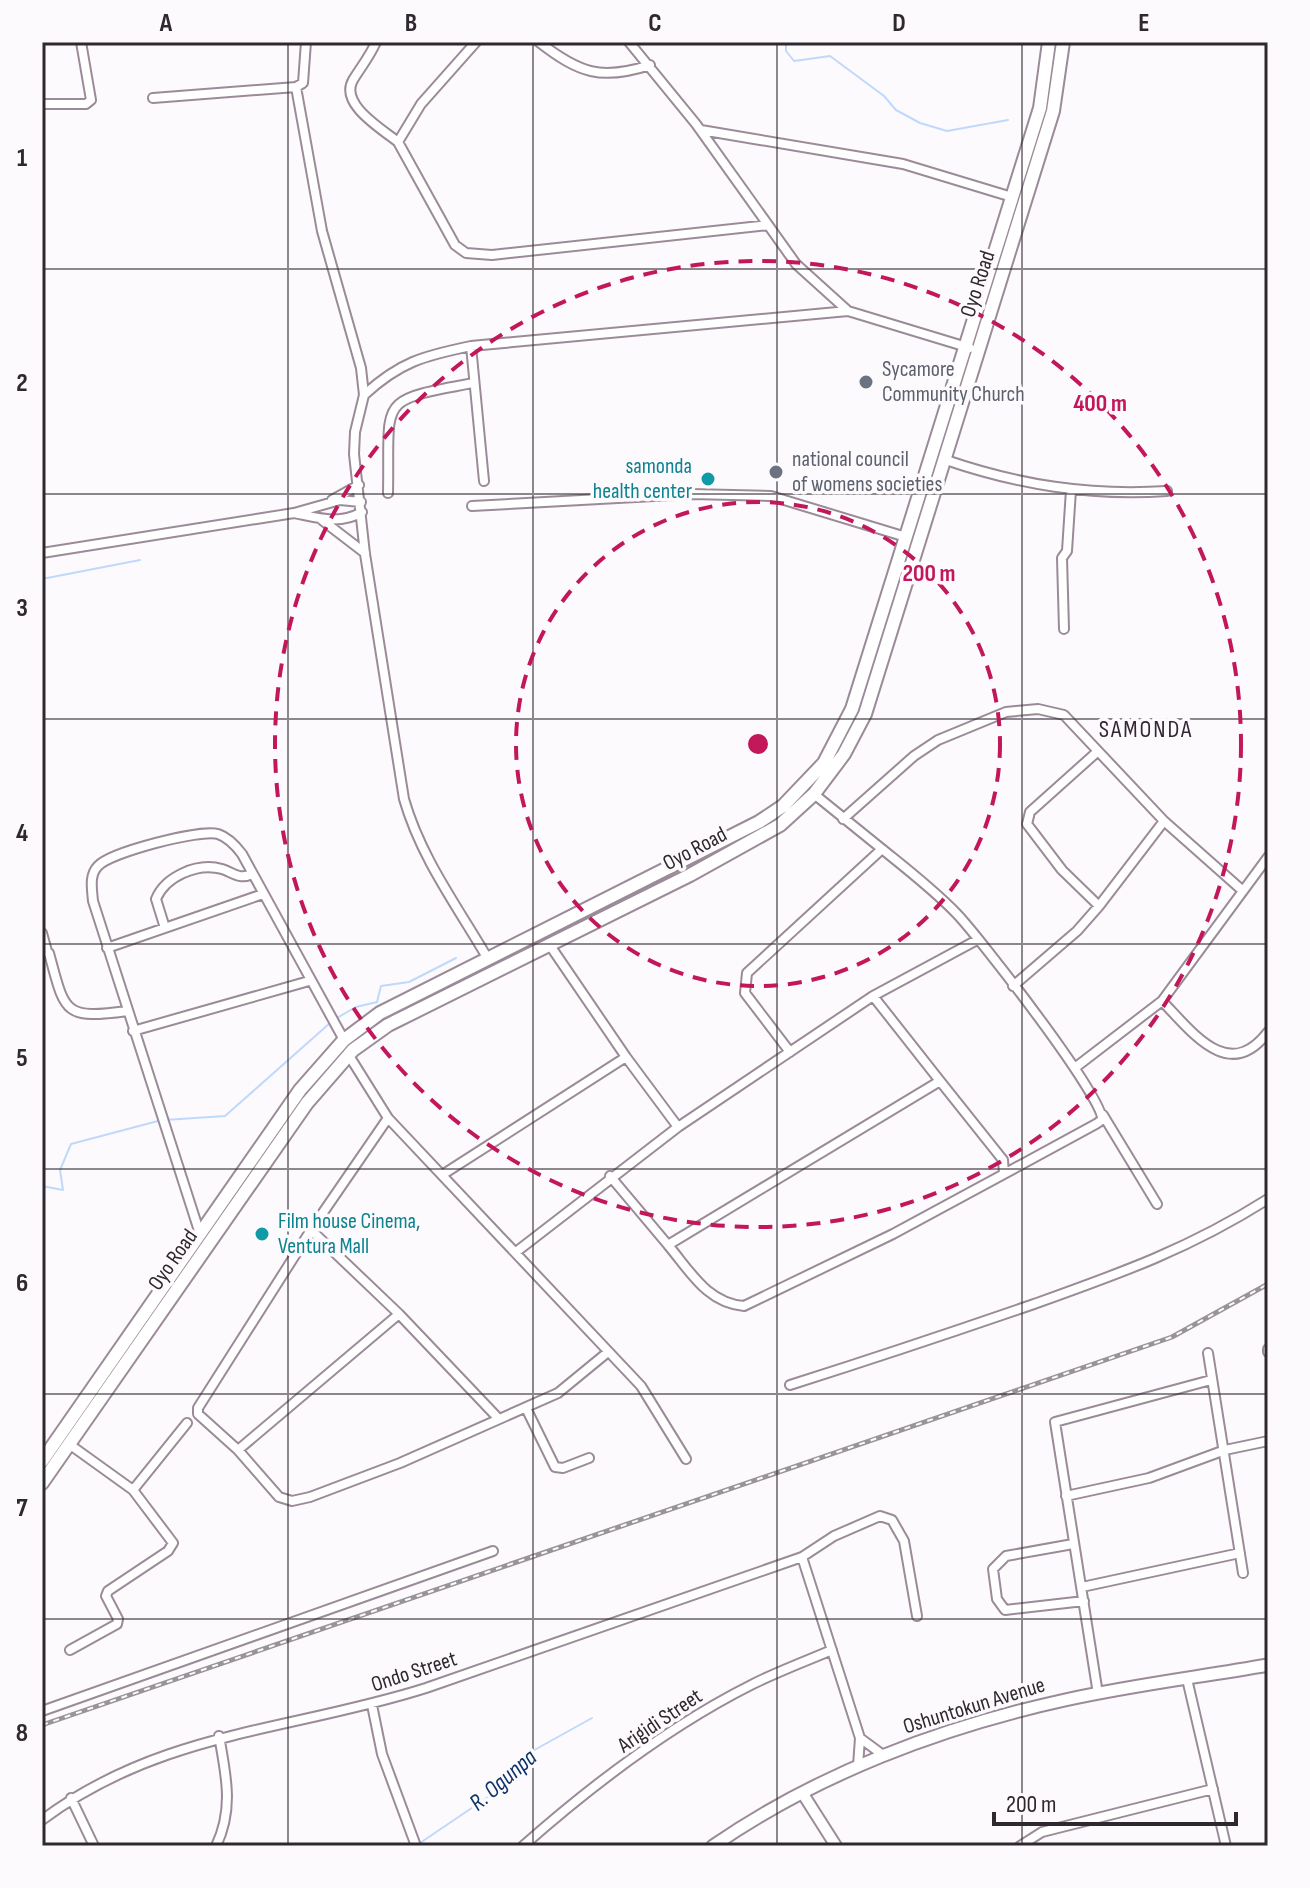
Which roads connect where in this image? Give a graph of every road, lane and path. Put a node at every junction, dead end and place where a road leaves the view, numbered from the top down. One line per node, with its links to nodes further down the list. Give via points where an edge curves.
1 (81, 42): 12 (street, via 91,100)
2 (306, 42): 10 (street, via 303,83)
3 (376, 42): 14 (street, via 351,83 350,96)
4 (476, 42): 14 (street, via 421,104)
5 (539, 42): 9 (street, via 592,73 617,76)
6 (629, 42): 9 (street)
7 (1049, 42): 15 (main road, Oyo Road, via 1040,108)
8 (1063, 42): 20 (main road, Oyo Road, via 1053,111)
9 (650, 65): 13 (street)
10 (296, 87): 11 (street); 22 (street, via 322,231)
11 (153, 98)
12 (42, 104)
13 (701, 130): 15 (street, via 903,164); 16 (street)
14 (398, 142): 16 (street, via 455,245 466,253 492,255)
15 (1012, 197): 19 (main road, Oyo Road)
16 (768, 225): 17 (street, via 796,264)
17 (848, 311): 18 (street); 19 (street)
18 (471, 346): 21 (street); 22 (street, via 419,357 390,372)
19 (964, 347): 20 (street); 34 (main road, Oyo Road)
20 (978, 351): 23 (main road, Oyo Road)
21 (473, 383): 24 (street); 28 (street, via 398,401 389,417)
22 (364, 395): 25 (street, via 355,432)
23 (946, 460): 26 (street, via 1000,479); 39 (main road, Oyo Road, via 865,714)
24 (484, 481)
25 (359, 485): 29 (street); 31 (street)
26 (1071, 490): 27 (street); 37 (street, via 1067,551 1062,558)
27 (1167, 491)
28 (388, 493)
29 (325, 504): 31 (street, via 350,499); 32 (street)
30 (472, 506): 34 (street, via 691,494 771,496)
31 (361, 507): 33 (street, via 351,518); 36 (street)
32 (294, 513): 33 (street); 35 (street)
33 (321, 519): 36 (street)
34 (906, 537): 54 (main road, Oyo Road, via 852,709 833,750 805,786 759,822 712,849)
35 (42, 553)
36 (365, 554): 54 (street, via 404,799 414,832)
37 (1064, 629)
38 (1097, 752): 40 (street, via 1064,715 1038,709 1006,712 938,740); 41 (street); 47 (street, via 1030,812 1027,824 1062,870)
39 (814, 794): 40 (street); 51 (main road, Oyo Road, via 768,832)
40 (843, 819): 42 (street)
41 (1164, 821): 45 (street); 47 (street)
42 (882, 849): 50 (street, via 948,905); 63 (street, via 747,973 745,993)
43 (1268, 857): 45 (street)
44 (252, 874): 46 (street); 48 (street, via 239,877 212,868 172,878 156,899); 52 (street, via 236,846 219,834 181,837 112,857 98,866 91,880)
45 (1243, 891): 58 (street)
46 (263, 894): 48 (street); 55 (street)
47 (1099, 906): 56 (street)
48 (165, 928): 52 (street)
49 (42, 933): 53 (street)
50 (977, 940): 56 (street); 57 (street)
51 (549, 944): 64 (main road, Oyo Road, via 410,1013); 65 (street)
52 (107, 948): 59 (street)
53 (44, 951): 59 (street, via 61,996 75,1012 89,1017)
54 (488, 959): 62 (main road, Oyo Road, via 380,1013)
55 (309, 981): 60 (street); 62 (street)
56 (1013, 986): 66 (street)
57 (873, 996): 63 (street); 67 (street)
58 (1162, 1001): 61 (street, via 1199,1039 1226,1053 1255,1049); 66 (street)
59 (127, 1011): 60 (street)
60 (133, 1031): 77 (street)
61 (1268, 1032)
62 (344, 1040): 77 (main road, Oyo Road, via 300,1090)
63 (790, 1052): 70 (street)
64 (348, 1054): 69 (street); 87 (main road, Oyo Road)
65 (626, 1057): 70 (street); 72 (street)
66 (1076, 1067): 68 (street)
67 (940, 1081): 71 (street, via 1003,1160); 78 (street)
68 (1103, 1114): 71 (street, via 1096,1124); 75 (street)
69 (388, 1118): 72 (street); 76 (street)
70 (678, 1127): 73 (street)
71 (1004, 1174): 78 (street, via 744,1306 712,1296)
72 (442, 1175): 79 (street)
73 (610, 1176): 78 (street); 79 (street)
74 (1268, 1199): 84 (street, via 1147,1265 914,1348)
75 (1157, 1204)
76 (311, 1230): 80 (street); 91 (street, via 198,1408 198,1414)
77 (200, 1234): 87 (main road, Oyo Road)
78 (668, 1245)
79 (516, 1252): 81 (street)
80 (399, 1314): 86 (street); 91 (street)
81 (608, 1352): 85 (street, via 558,1393); 94 (street, via 641,1386)
82 (1208, 1353): 83 (street)
83 (1211, 1380): 92 (street); 98 (street, via 1058,1418 1053,1428)
84 (790, 1385)
85 (526, 1408): 86 (street); 93 (street, via 555,1467)
86 (497, 1417): 91 (street, via 400,1463 292,1501 269,1489)
87 (78, 1421): 90 (main road, Oyo Road); 95 (main road, Oyo Road)
88 (187, 1423): 97 (street)
89 (1268, 1441): 92 (street)
90 (69, 1444): 96 (main road, Oyo Road); 97 (street)
91 (238, 1450)
92 (1225, 1450): 98 (street, via 1149,1478); 101 (street)
93 (589, 1458)
94 (686, 1459)
95 (42, 1461)
96 (42, 1483)
97 (133, 1490): 107 (street, via 167,1530 172,1546 108,1591 117,1624)
98 (1066, 1496): 99 (street)
99 (1073, 1544): 104 (street); 105 (street, via 1006,1556 993,1569 997,1599 1005,1610)
100 (493, 1551): 113 (street)
101 (1240, 1553): 103 (street); 104 (street)
102 (802, 1557): 106 (street, Ondo Street, via 864,1520 892,1520 904,1541); 108 (street); 112 (street, Ondo Street)
103 (1243, 1573)
104 (1082, 1587): 105 (street)
105 (1084, 1601): 111 (street)
106 (917, 1616)
107 (70, 1650)
108 (832, 1650): 115 (street); 125 (street, Arigidi Street, via 753,1684 688,1722)
109 (1268, 1665): 110 (main road, Oshuntokun Avenue)
110 (1187, 1679): 111 (main road, Oshuntokun Avenue); 118 (street)
111 (1098, 1694): 116 (main road, Oshuntokun Avenue, via 1011,1713)
112 (372, 1705): 114 (street, Ondo Street); 124 (street, via 382,1754)
113 (42, 1711)
114 (219, 1736): 120 (street, Ondo Street, via 107,1778); 123 (street, via 228,1816)
115 (860, 1738): 116 (street); 117 (street)
116 (883, 1755): 117 (main road, Oshuntokun Avenue)
117 (858, 1766): 119 (main road, Oshuntokun Avenue)
118 (1213, 1789): 128 (street, via 1042,1832); 129 (street)
119 (803, 1794): 126 (main road, Oshuntokun Avenue); 127 (street)
120 (71, 1798): 121 (street, Ondo Street); 122 (street)
121 (42, 1820)
122 (94, 1846)
123 (216, 1846)
124 (416, 1846)
125 (523, 1846)
126 (713, 1846)
127 (836, 1846)
128 (1020, 1846)
129 (1226, 1846)

